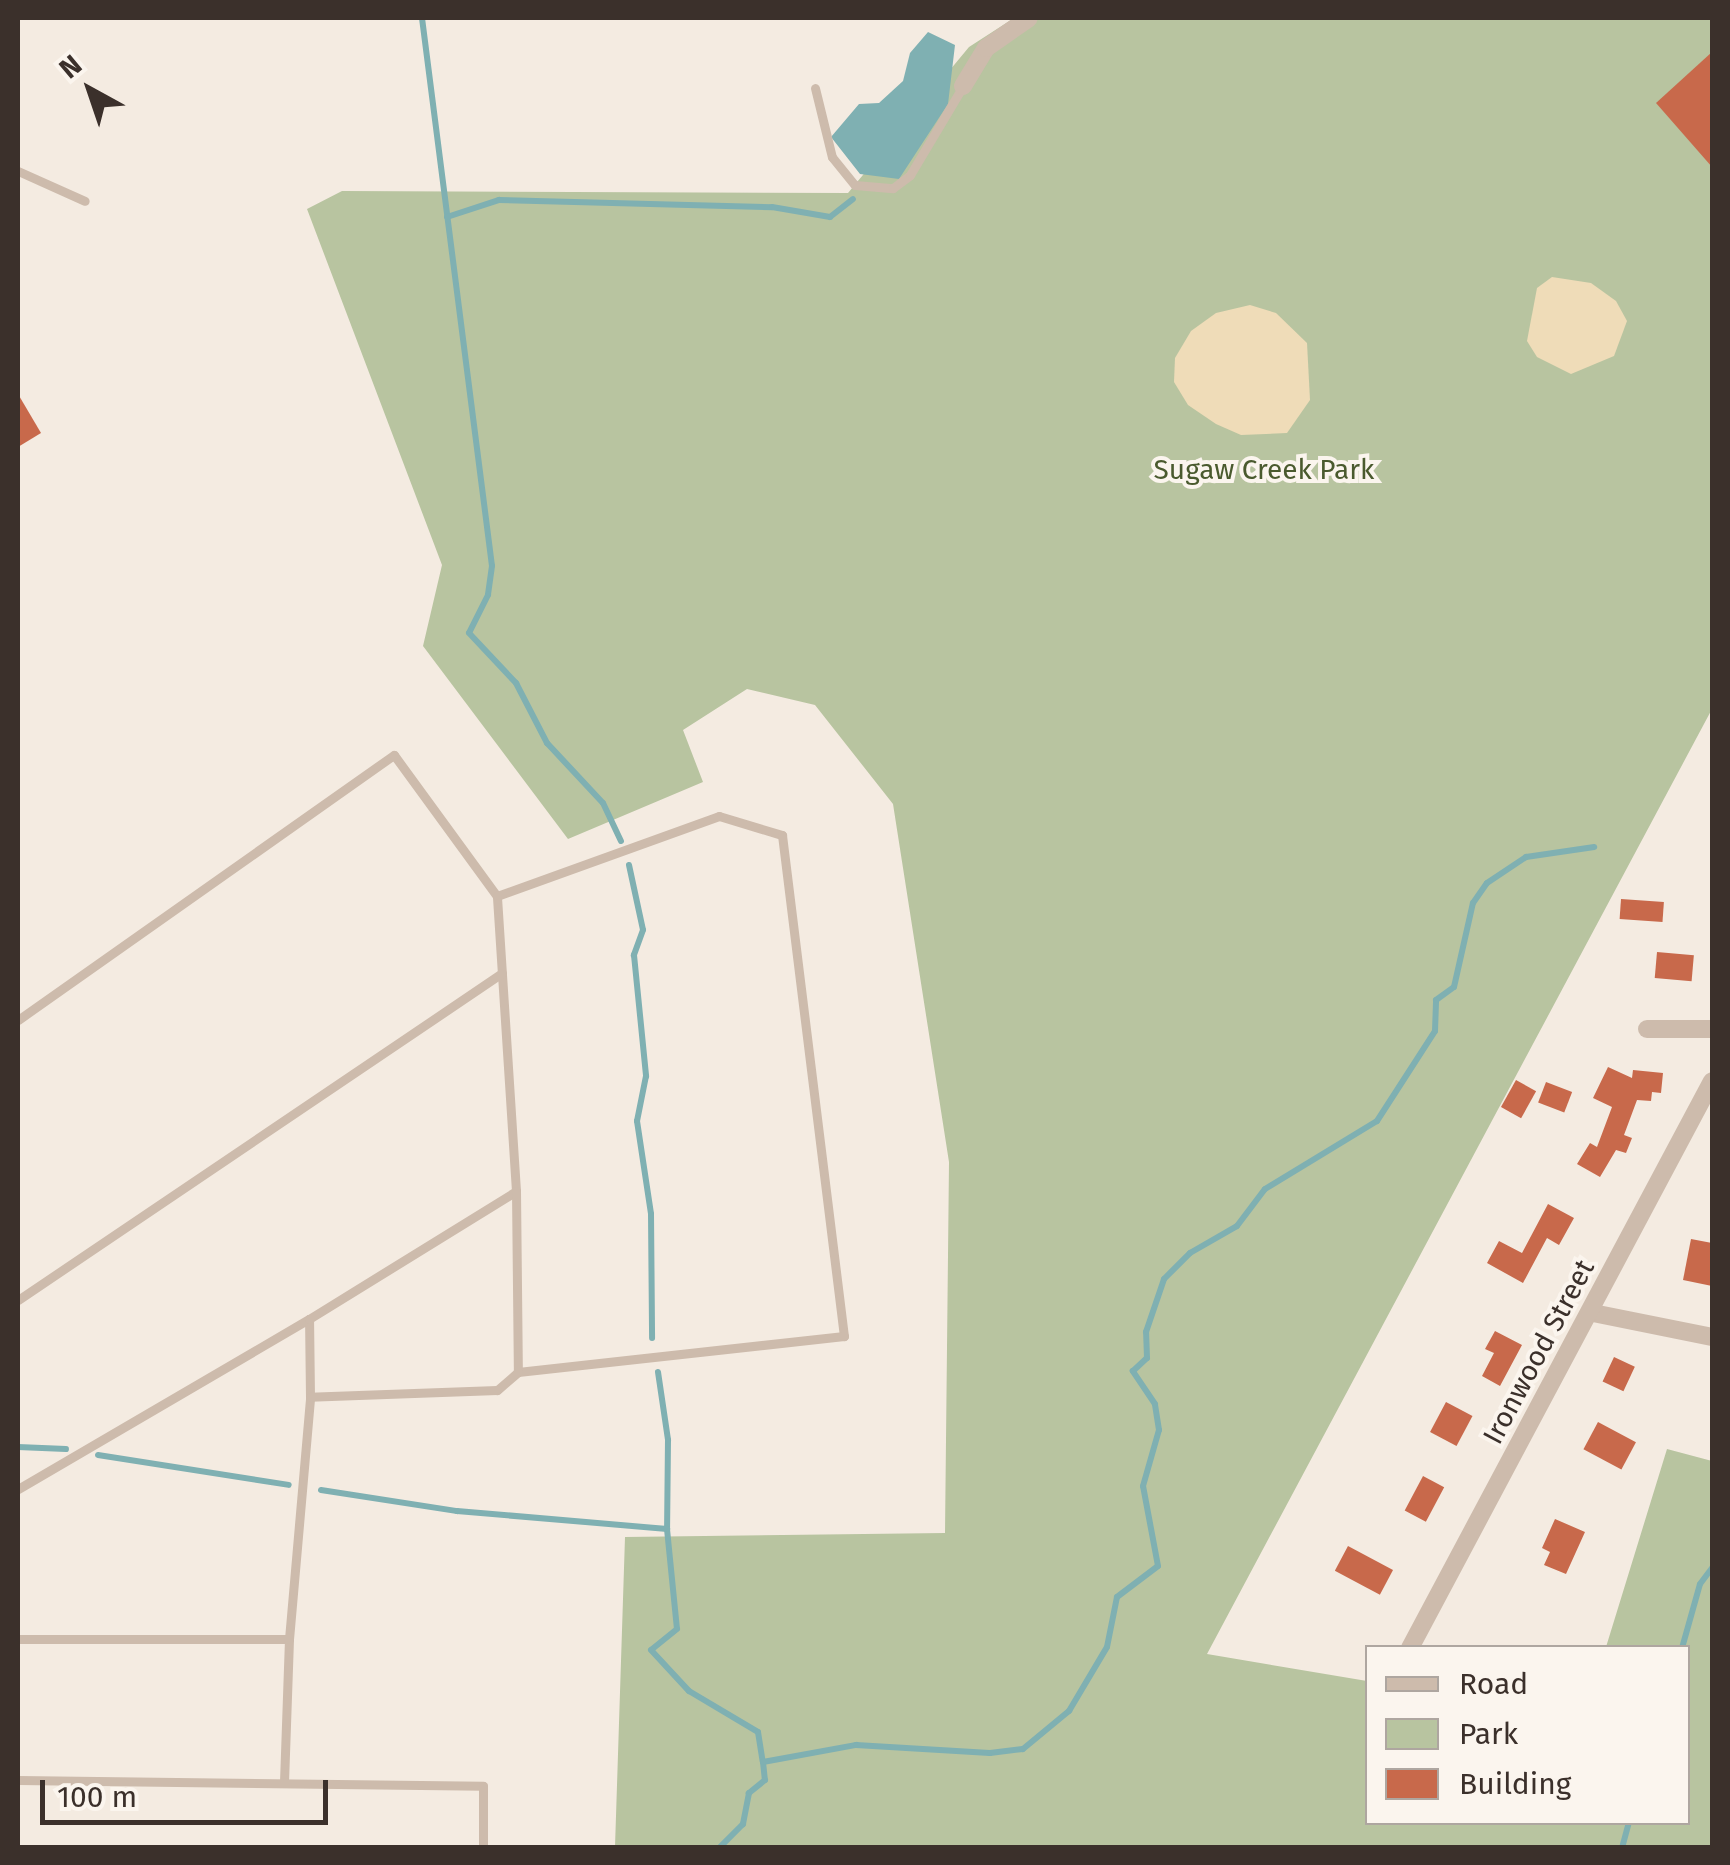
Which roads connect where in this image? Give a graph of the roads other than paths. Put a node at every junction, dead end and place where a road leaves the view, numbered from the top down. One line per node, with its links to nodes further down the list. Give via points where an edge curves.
1 (1028, 18): 2 (street, via 986,48)
2 (963, 86): 3 (lane, via 910,175 892,188 855,185 832,157)
3 (815, 88)
4 (18, 171): 5 (lane)
5 (85, 201)
6 (497, 896): 7 (lane); 8 (lane, via 394,755); 17 (lane, via 719,816 782,835 844,1336)
7 (502, 973): 12 (lane); 13 (lane)
8 (18, 1020)
9 (1712, 1029): 10 (street)
10 (1647, 1030)
11 (1712, 1081): 14 (street, Ironwood Street)
12 (516, 1191): 15 (lane); 17 (lane)
13 (18, 1300)
14 (1593, 1313): 16 (street); 22 (street, Ironwood Street)
15 (309, 1319): 18 (lane); 19 (lane)
16 (1712, 1338)
17 (518, 1372): 18 (lane, via 498,1390)
18 (310, 1396): 21 (lane)
19 (18, 1489)
20 (18, 1639): 21 (lane)
21 (288, 1639): 24 (lane)
22 (1412, 1645)
23 (18, 1780): 24 (lane)
24 (284, 1783): 25 (lane, via 483,1786)
25 (483, 1848)

